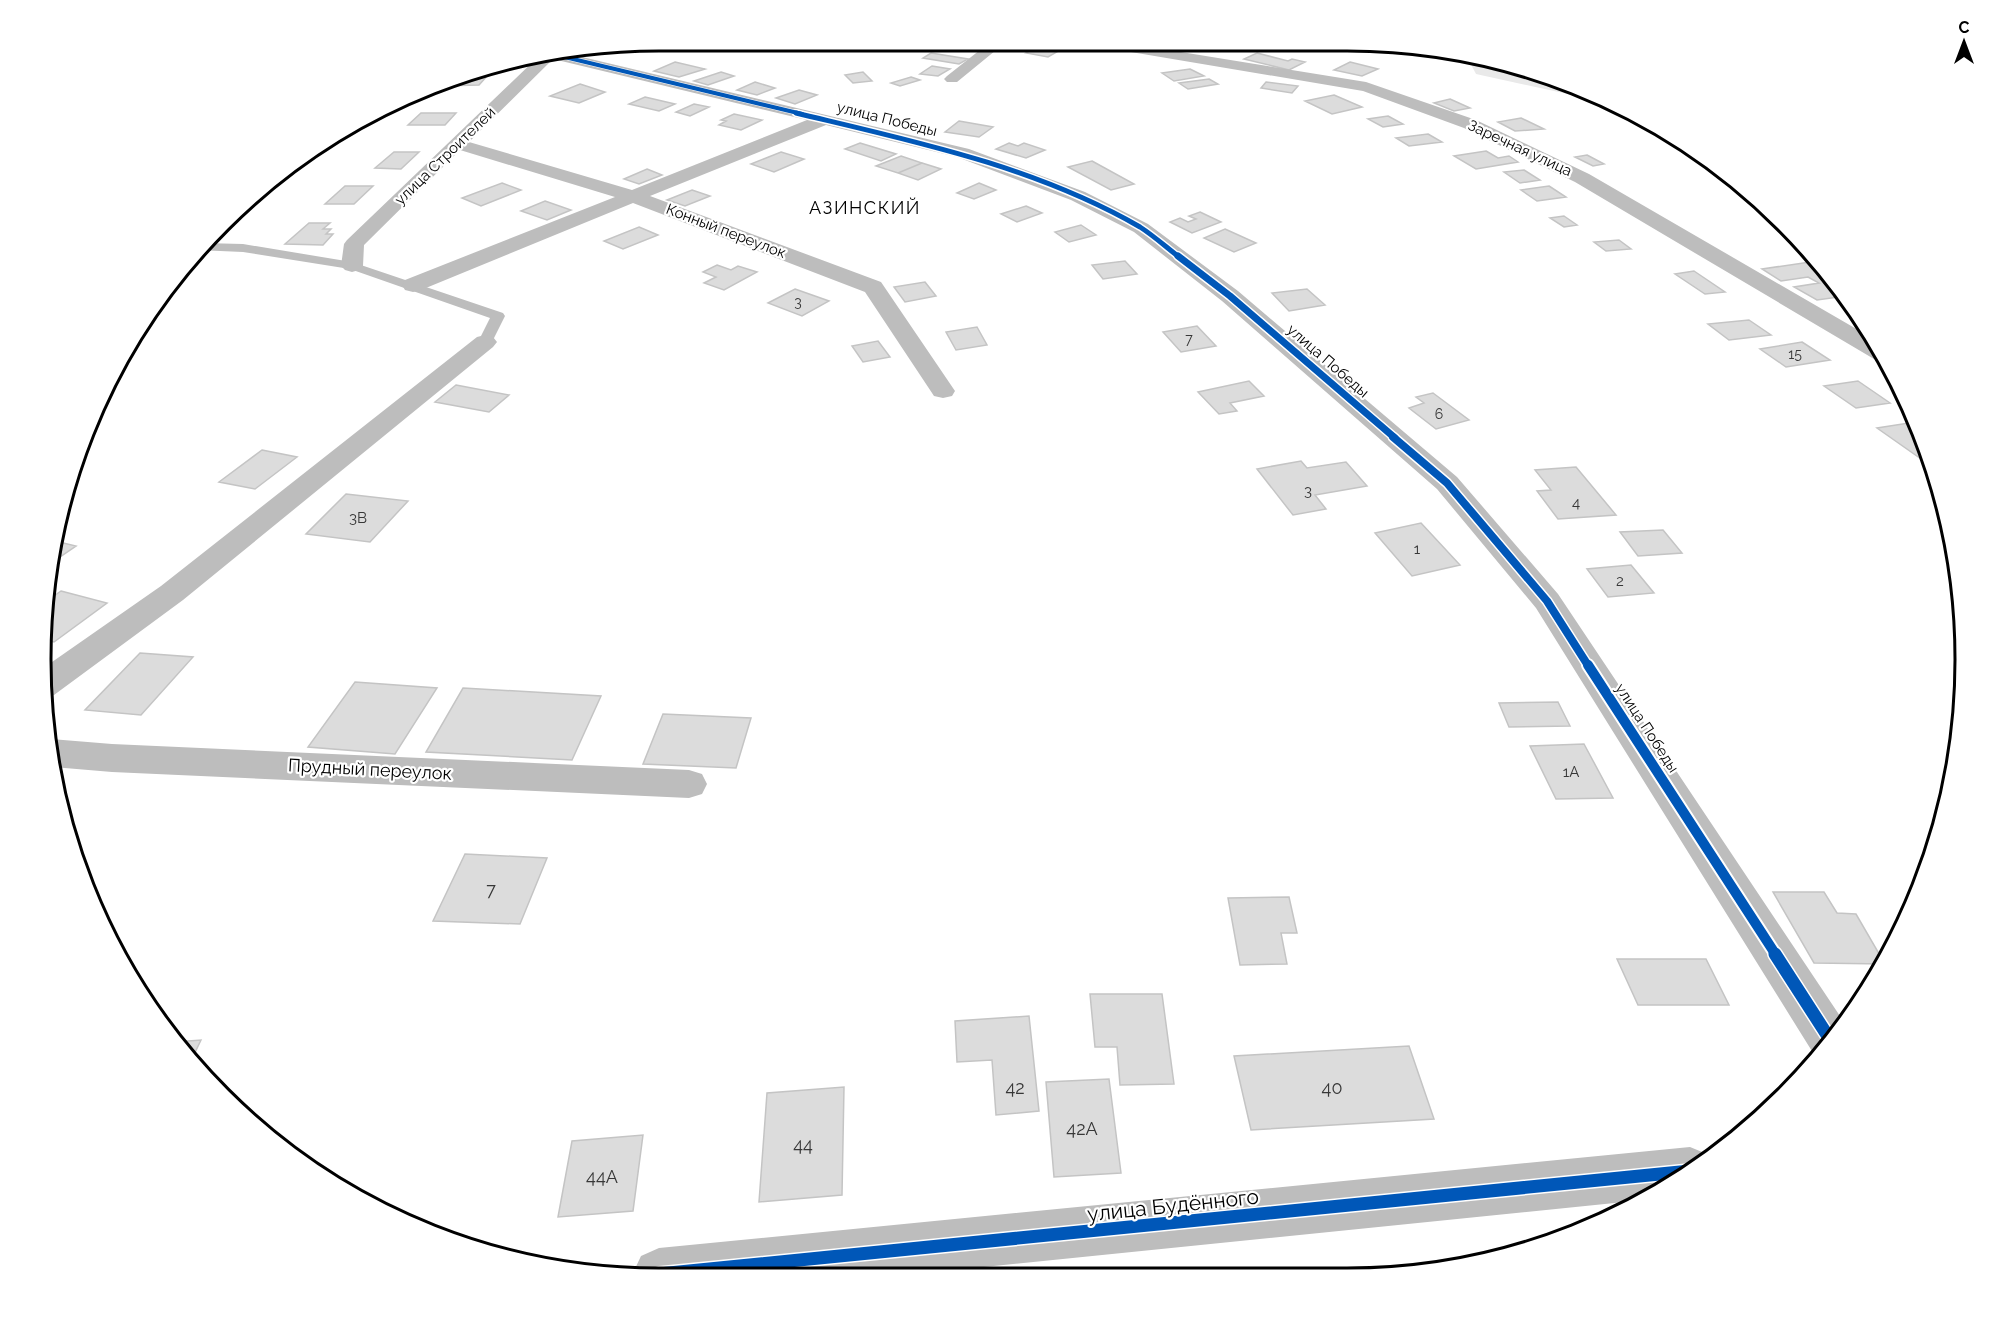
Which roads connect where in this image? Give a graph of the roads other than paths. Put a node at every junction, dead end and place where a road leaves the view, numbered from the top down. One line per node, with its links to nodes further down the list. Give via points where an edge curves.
1 (988, 51): 5 (street)
2 (1149, 51): 13 (street, Заречная улица, via 1366,87 1470,124 1582,178)
3 (570, 58): 6 (street, улица Победы)
4 (539, 63): 7 (street, улица Строителей)
5 (952, 79)
6 (826, 120): 8 (street); 18 (street, улица Победы, via 963,153 1078,196 1141,228 1230,296 1448,483 1547,601)
7 (457, 144): 8 (street, Конный переулок); 10 (street, улица Строителей, via 354,244)
8 (634, 196): 11 (street); 14 (street, Конный переулок, via 873,287)
9 (212, 247): 10 (lane, via 243,248)
10 (352, 266): 11 (lane)
11 (413, 285): 12 (lane, via 498,316)
12 (485, 342): 15 (street, via 172,593)
13 (1867, 345)
14 (943, 391)
15 (51, 679)
16 (59, 754): 17 (street, Прудный переулок)
17 (689, 784)
18 (1826, 1034)
19 (1672, 1173): 20 (street, улица Будённого)
20 (719, 1268)

